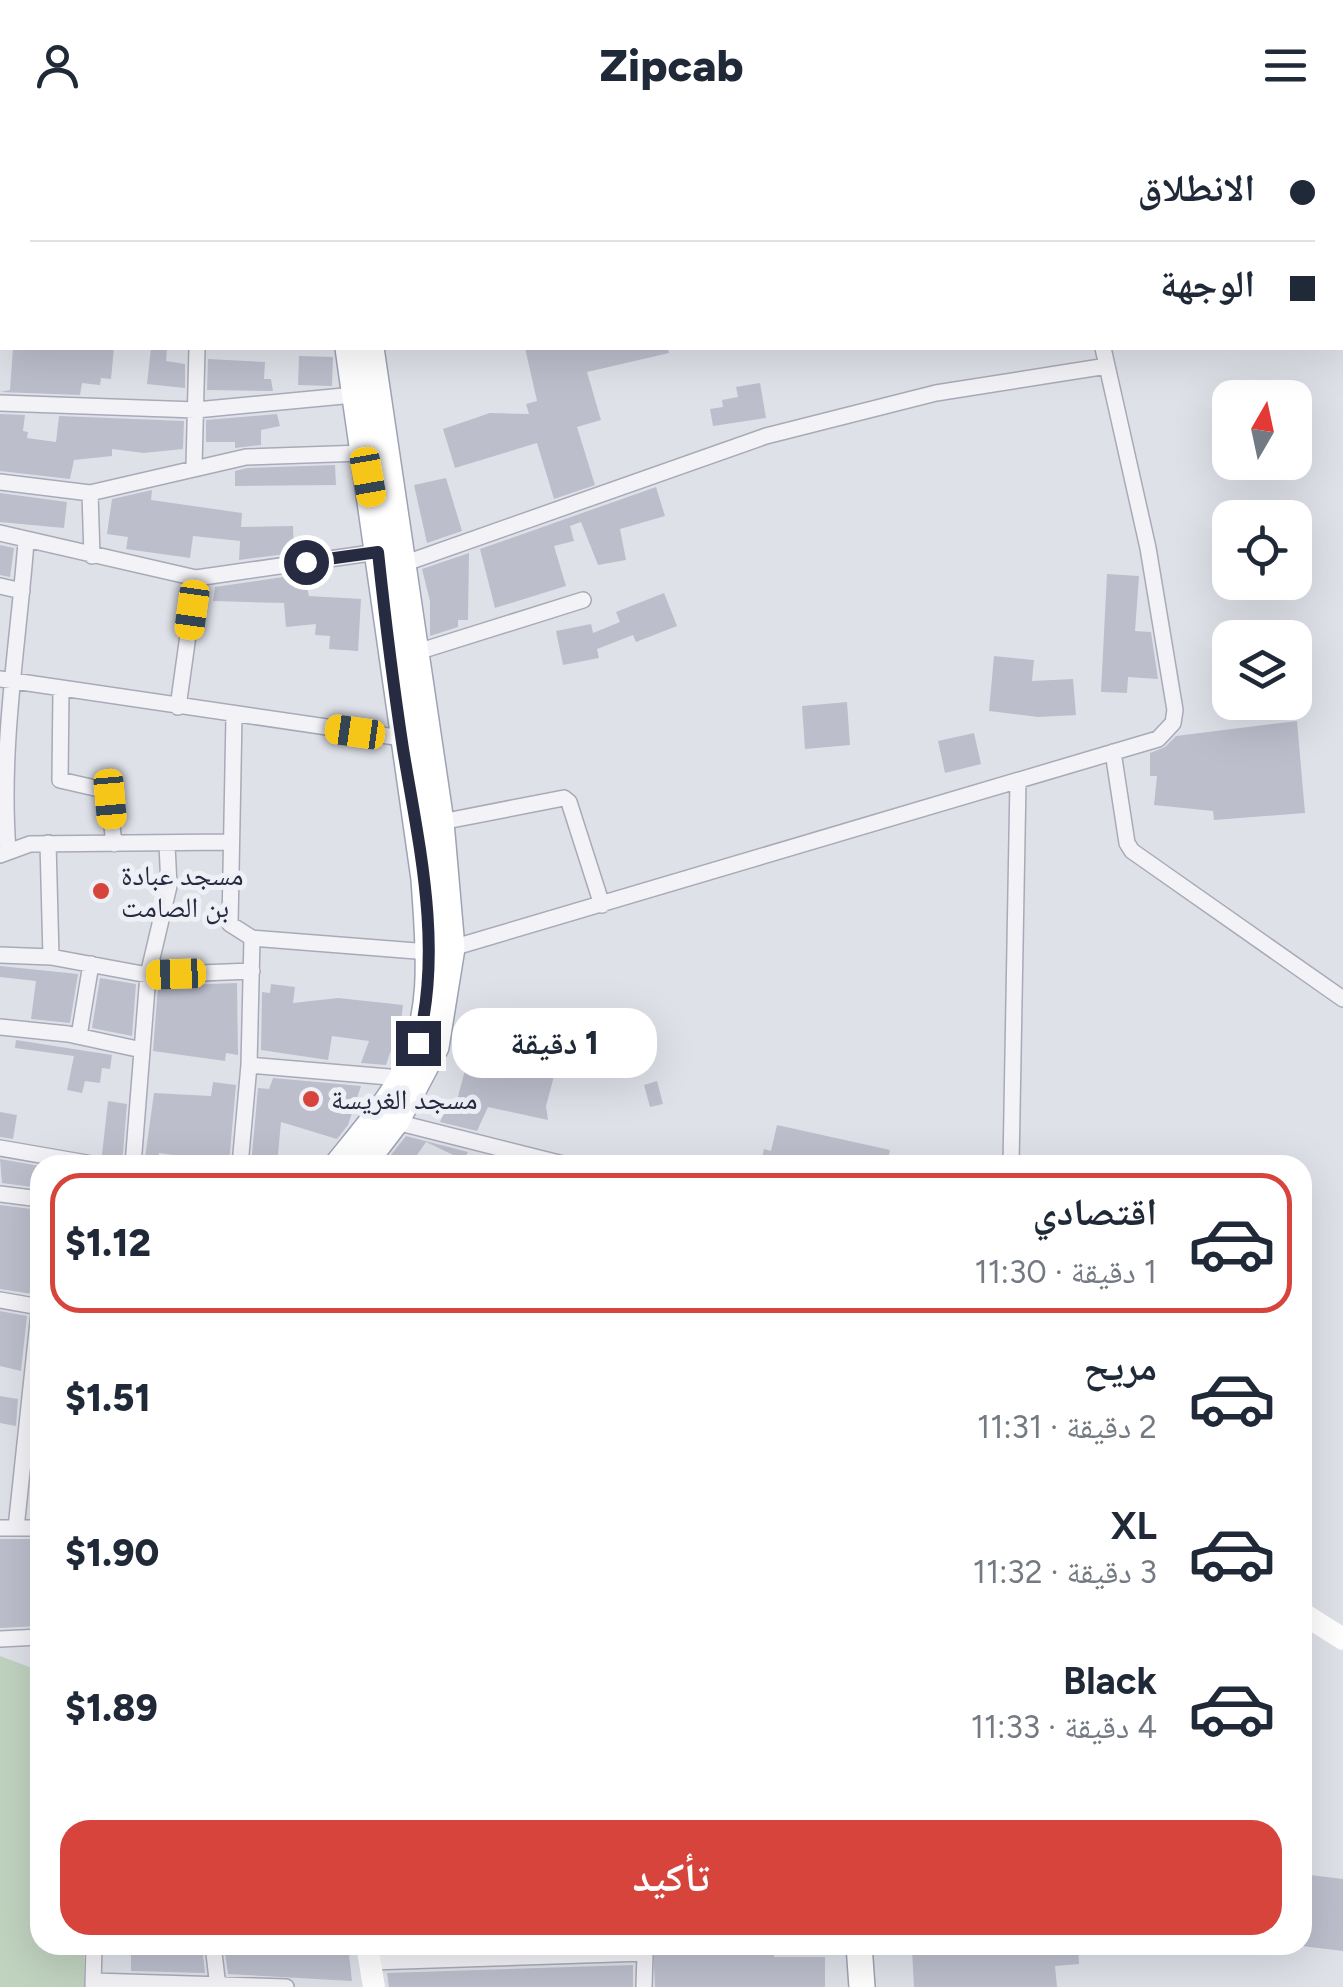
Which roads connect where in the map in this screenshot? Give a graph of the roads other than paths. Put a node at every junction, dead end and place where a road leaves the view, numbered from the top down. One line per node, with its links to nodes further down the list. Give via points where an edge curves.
1 (197, 350): 8 (street)
2 (348, 350): 6 (main road)
3 (371, 350): 17 (main road)
4 (1103, 350): 5 (street)
5 (1107, 366): 17 (street, via 936,393 766,436); 28 (street, via 1175,710 1158,738)
6 (354, 395): 8 (street); 9 (main road)
7 (0, 403): 8 (street)
8 (196, 410): 10 (street)
9 (363, 453): 10 (street); 15 (main road)
10 (194, 466): 12 (street)
11 (0, 482): 12 (street)
12 (90, 493): 16 (street)
13 (0, 534): 14 (street)
14 (26, 542): 16 (street); 20 (street)
15 (378, 552): 18 (street); 27 (main road)
16 (92, 556): 18 (street)
17 (403, 564): 22 (main road)
18 (196, 578): 25 (street)
19 (0, 586): 20 (street)
20 (22, 591): 23 (street)
21 (583, 600): 22 (street)
22 (414, 653): 30 (main road)
23 (4, 680): 24 (street); 35 (street)
24 (61, 688): 25 (street); 33 (street, via 60,780 108,790)
25 (178, 707): 26 (street)
26 (234, 716): 27 (street); 31 (street)
27 (402, 738): 38 (main road)
28 (1114, 752): 29 (street); 44 (street, via 1132,851)
29 (1018, 780): 36 (street); 58 (street)
30 (441, 822): 36 (street, via 564,798); 38 (main road)
31 (228, 842): 34 (street); 37 (street, via 227,916)
32 (48, 844): 33 (street); 35 (street); 40 (street)
33 (114, 844): 34 (street)
34 (167, 845): 43 (street, via 168,886)
35 (4, 853)
36 (602, 906): 38 (street)
37 (252, 938): 38 (street); 42 (street)
38 (440, 950): 49 (main road); 50 (main road, via 436,1046)
39 (0, 955): 40 (street)
40 (50, 957): 41 (street)
41 (91, 964): 43 (street); 46 (street)
42 (252, 971): 43 (street); 48 (street)
43 (148, 974): 47 (street)
44 (1343, 999)
45 (0, 1028): 46 (street)
46 (79, 1036): 47 (street)
47 (142, 1050): 53 (street)
48 (250, 1065): 49 (street); 54 (street)
49 (401, 1078): 55 (main road)
50 (396, 1122): 56 (main road); 57 (street)
51 (0, 1149): 52 (street)
52 (30, 1155)
53 (134, 1155)
54 (241, 1155)
55 (344, 1155)
56 (371, 1155)
57 (527, 1155)
58 (1012, 1155)
59 (0, 1194): 60 (street)
60 (30, 1198)
61 (0, 1300): 62 (street)
62 (30, 1304)
63 (30, 1375): 64 (street)
64 (8, 1528)
65 (1312, 1619): 67 (main road)
66 (30, 1638): 68 (street)
67 (1343, 1639)
68 (0, 1640)
69 (94, 1955): 75 (street)
70 (214, 1955): 76 (street)
71 (369, 1955): 78 (main road)
72 (645, 1955): 79 (street)
73 (860, 1955): 80 (main road)
74 (876, 1955): 81 (main road)
75 (93, 1984): 76 (street)
76 (218, 1986): 77 (street)
77 (286, 1987)
78 (374, 1987)
79 (644, 1987)
80 (862, 1987)
81 (878, 1987)

